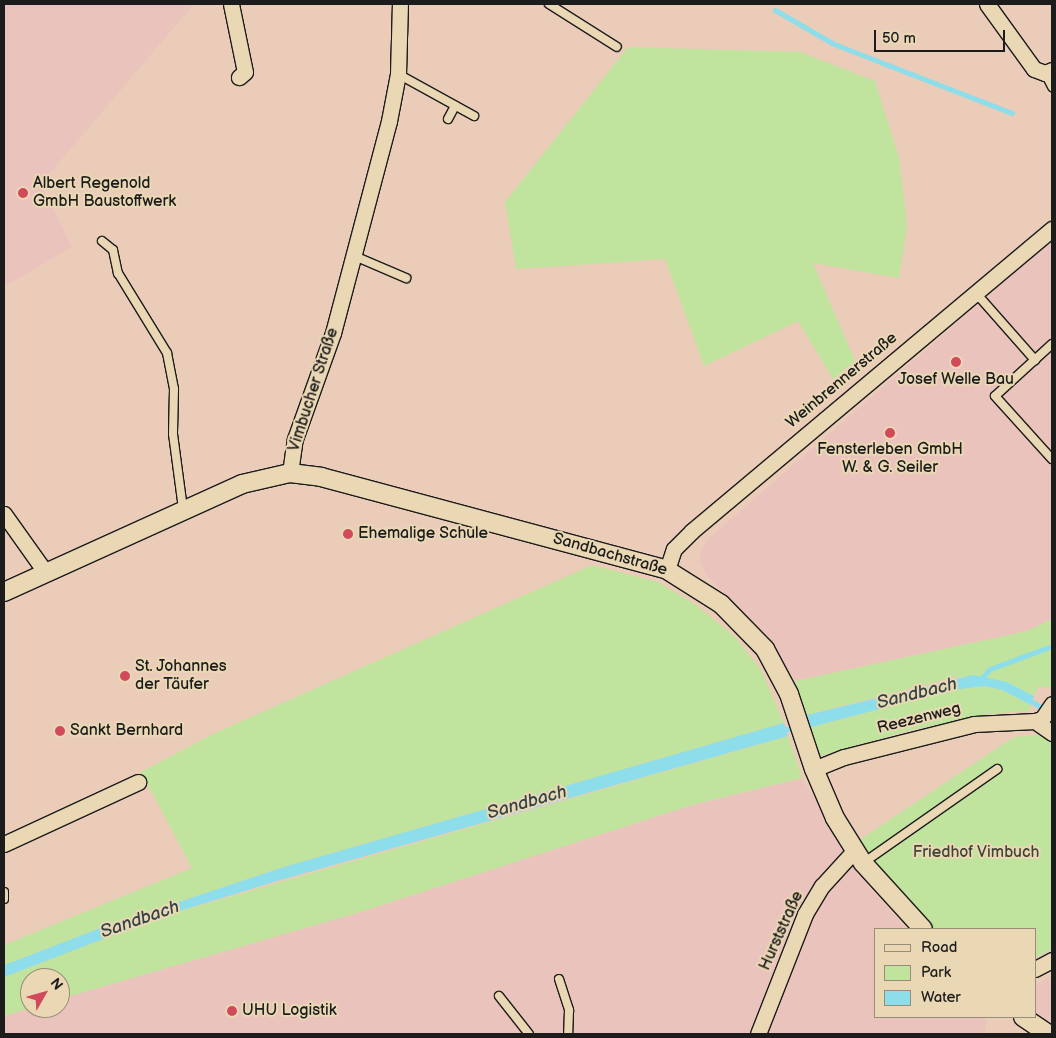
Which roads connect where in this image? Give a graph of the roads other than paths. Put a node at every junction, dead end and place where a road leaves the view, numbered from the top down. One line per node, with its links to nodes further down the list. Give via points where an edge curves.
1 (231, 4): 8 (street, via 245,72)
2 (400, 4): 7 (street, Vimbucher Straße)
3 (549, 4): 5 (lane)
4 (987, 4): 6 (street)
5 (618, 47)
6 (1044, 70): 9 (lane)
7 (398, 74): 10 (lane); 15 (street, Vimbucher Straße, via 378,165)
8 (239, 77)
9 (1052, 87)
10 (455, 106): 11 (lane); 12 (lane)
11 (474, 116)
12 (448, 119)
13 (1052, 230): 17 (street, Weinbrennerstraße)
14 (102, 241): 22 (lane, via 113,250 118,273 167,353 174,388 173,434)
15 (352, 255): 16 (lane); 21 (street, Vimbucher Straße, via 333,333 295,439)
16 (406, 278)
17 (975, 292): 19 (lane); 24 (street, Weinbrennerstraße, via 692,530 674,549)
18 (1052, 344): 19 (lane)
19 (1035, 360): 20 (lane, via 995,396)
20 (1052, 459)
21 (290, 473): 22 (street, Vimbucher Straße, via 242,484); 24 (street, Sandbachstraße, via 321,477)
22 (183, 509): 25 (street, Vimbucher Straße)
23 (4, 514): 25 (street)
24 (667, 570): 29 (street, Sandbachstraße, via 701,589 744,625 778,670)
25 (46, 573): 26 (street, Vimbucher Straße)
26 (4, 592)
27 (1045, 713): 28 (street, Reezenweg); 29 (street, Reezenweg, via 938,731 844,757)
28 (1052, 733)
29 (814, 769): 33 (street, Sandbachstraße, via 835,818)
30 (997, 769): 33 (lane)
31 (138, 782): 32 (street)
32 (4, 844)
33 (859, 857): 36 (street, Sandbachstraße); 44 (street, Hurststraße, via 822,886 805,914)
34 (4, 892): 35 (lane)
35 (4, 899)
36 (922, 928)
37 (1052, 960): 38 (street)
38 (1036, 968)
39 (559, 979): 43 (lane, via 569,1010)
40 (500, 996): 42 (lane)
41 (1024, 1018): 45 (street)
42 (529, 1034)
43 (568, 1034)
44 (758, 1034)
45 (1048, 1034)

